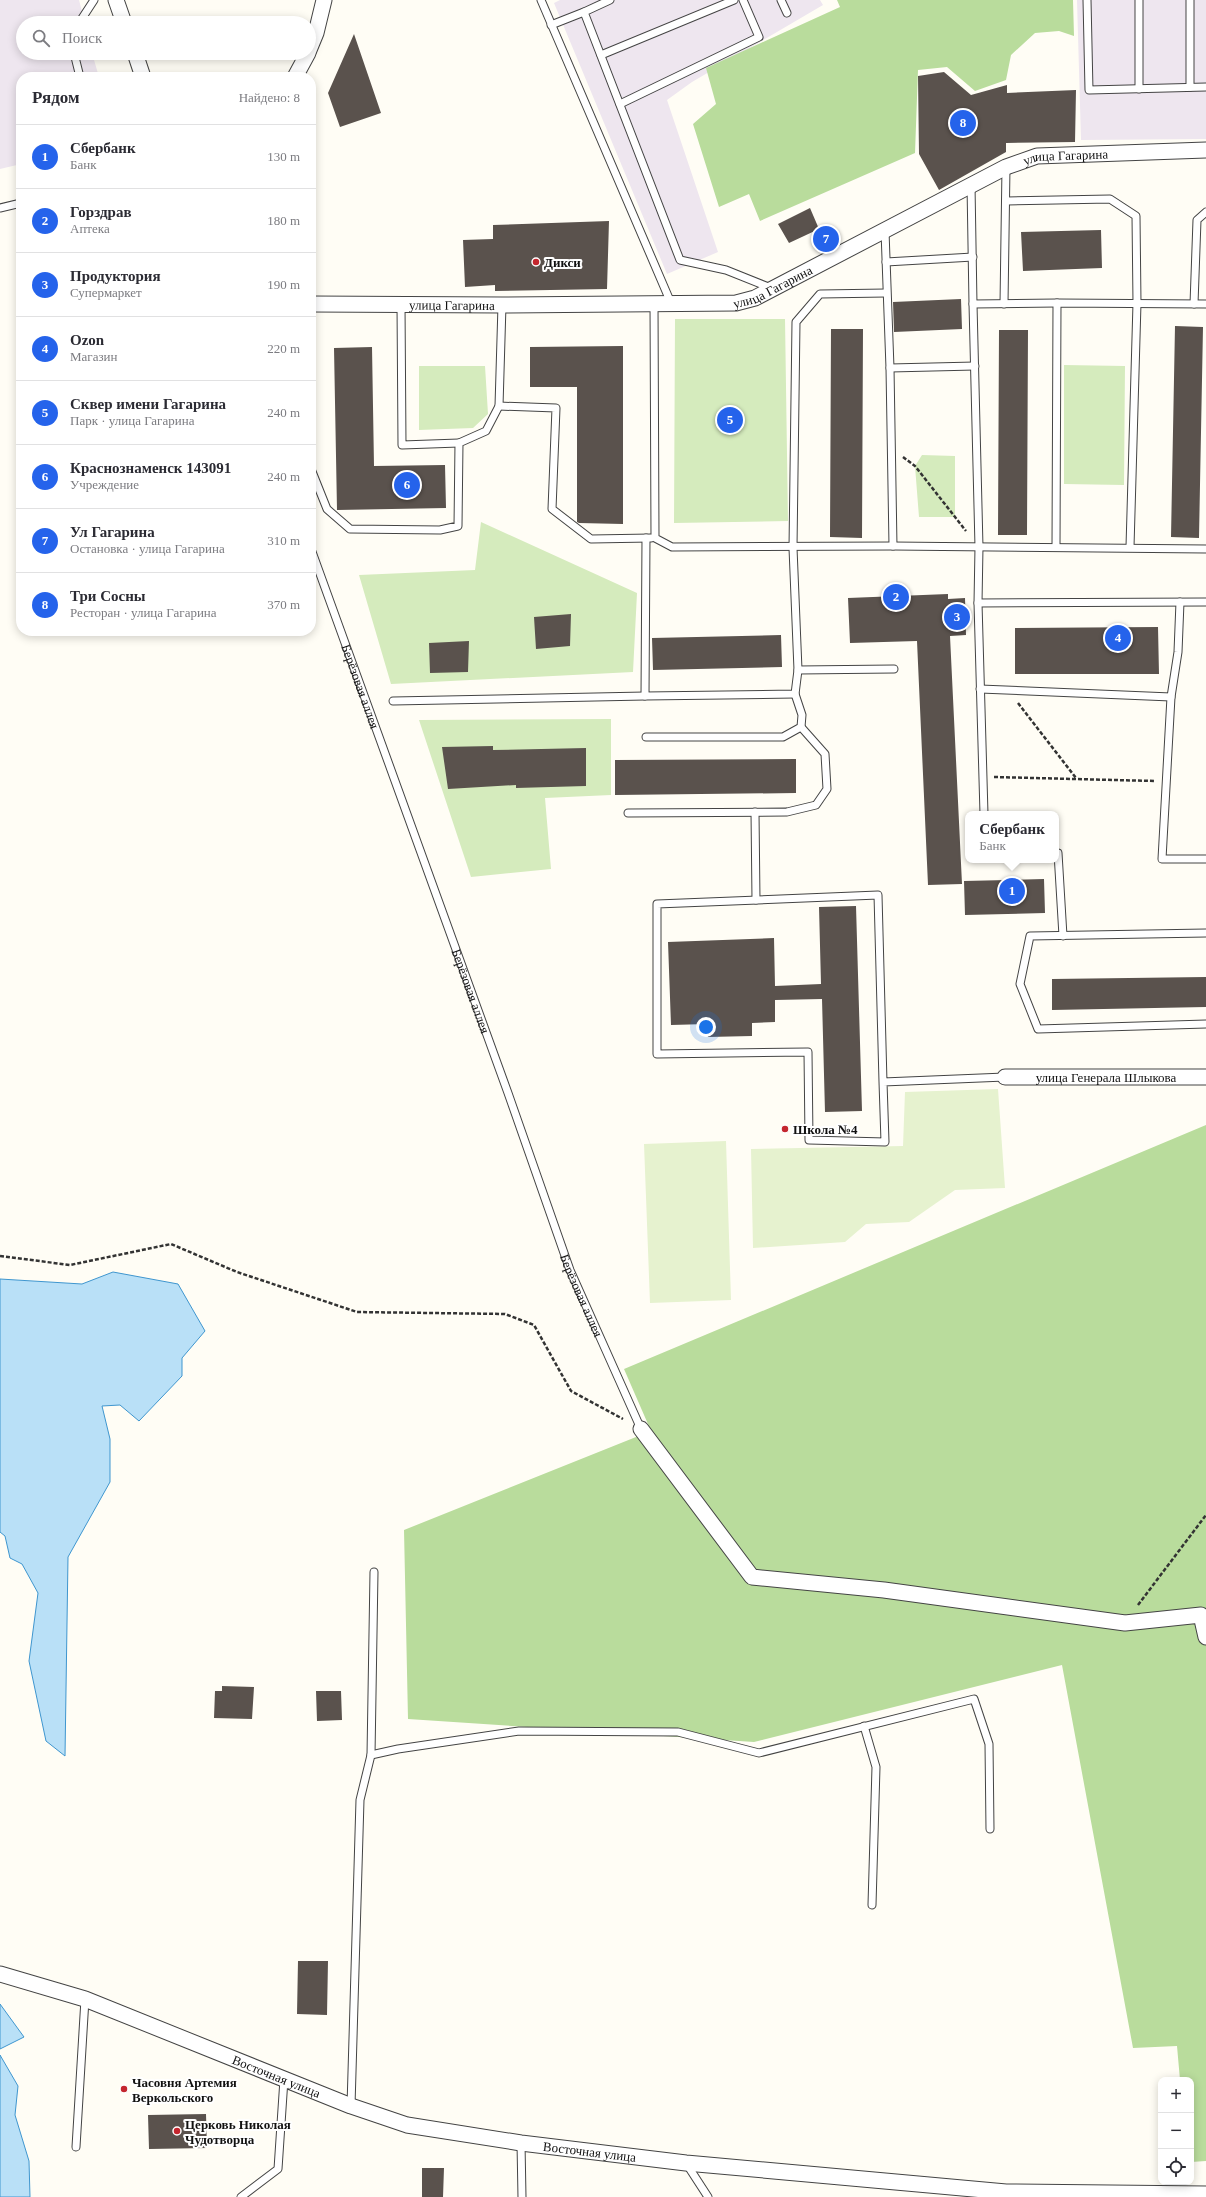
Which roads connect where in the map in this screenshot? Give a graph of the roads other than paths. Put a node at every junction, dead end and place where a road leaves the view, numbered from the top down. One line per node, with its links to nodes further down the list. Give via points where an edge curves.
1 (94, 0): 14 (lane)
2 (116, 0): 15 (street)
3 (324, 0): 17 (street)
4 (541, 0): 16 (lane)
5 (610, 0): 12 (lane)
6 (734, 0): 18 (lane)
7 (743, 0): 28 (lane, via 759,37)
8 (781, 0): 13 (lane)
9 (1087, 0): 27 (lane, via 1089,90)
10 (1138, 0): 27 (lane)
11 (1190, 0): 25 (lane)
12 (584, 12): 16 (lane); 18 (lane)
13 (787, 14)
14 (84, 16)
15 (122, 16)
16 (551, 25): 42 (lane)
17 (316, 33)
18 (601, 56): 28 (lane)
19 (76, 60): 22 (lane)
20 (137, 60): 23 (street)
21 (304, 60): 24 (street)
22 (79, 72)
23 (141, 72)
24 (298, 72)
25 (1190, 87): 26 (lane); 27 (lane)
26 (1206, 87)
27 (1139, 88)
28 (620, 104): 39 (lane, via 680,260 726,270)
29 (1206, 150): 30 (street, улица Гагарина, via 1037,156)
30 (1006, 167): 31 (street, улица Гагарина); 32 (lane)
31 (971, 185): 36 (street, улица Гагарина); 37 (lane)
32 (1006, 201): 44 (lane, via 1110,199 1136,216); 48 (lane)
33 (16, 204): 34 (lane)
34 (0, 208)
35 (1206, 212): 49 (lane, via 1197,220)
36 (885, 229): 38 (lane); 39 (street, улица Гагарина)
37 (973, 257): 38 (lane); 47 (lane)
38 (886, 262): 40 (lane)
39 (774, 288): 42 (street, улица Гагарина, via 755,298 736,303)
40 (886, 293): 53 (lane); 63 (lane, via 820,294 796,322)
41 (654, 302): 42 (street, улица Гагарина); 51 (street, улица Гагарина); 58 (lane)
42 (671, 303)
43 (1057, 303): 44 (lane); 48 (lane); 61 (lane)
44 (1137, 303): 49 (lane); 62 (lane)
45 (316, 304): 46 (street, улица Гагарина)
46 (401, 304): 51 (street, улица Гагарина); 55 (lane, via 402,445)
47 (973, 304): 48 (lane); 52 (lane)
48 (1004, 304)
49 (1194, 304): 50 (lane)
50 (1206, 304)
51 (502, 305): 54 (lane)
52 (975, 366): 53 (lane); 60 (lane)
53 (890, 368): 59 (lane)
54 (499, 406): 55 (lane, via 486,431); 57 (lane, via 556,408 552,509 591,540)
55 (459, 443): 56 (lane, via 458,526 440,530 350,529 327,509)
56 (316, 482)
57 (646, 538): 58 (lane); 73 (lane)
58 (655, 538): 63 (lane, via 672,548)
59 (893, 546): 60 (lane); 63 (lane)
60 (979, 547): 61 (lane); 68 (lane)
61 (1056, 547): 62 (lane)
62 (1130, 547): 64 (lane)
63 (793, 548): 70 (lane)
64 (1206, 549)
65 (316, 563): 90 (lane, Берёзовая аллея, via 570,1270)
66 (1180, 602): 67 (lane); 68 (lane); 74 (lane, via 1178,652)
67 (1206, 602)
68 (978, 603): 71 (lane)
69 (894, 669): 70 (lane)
70 (798, 670): 72 (lane)
71 (980, 689): 74 (lane); 78 (lane)
72 (795, 694): 73 (lane); 76 (lane, via 802,715)
73 (646, 696): 75 (lane)
74 (1171, 697): 81 (lane, via 1162,859)
75 (393, 701)
76 (801, 727): 77 (lane, via 783,737); 79 (lane, via 825,754 828,789 816,806 787,812)
77 (646, 737)
78 (984, 811)
79 (755, 812): 80 (lane); 83 (lane)
80 (628, 813)
81 (1206, 859)
82 (1059, 863): 85 (lane)
83 (756, 900): 89 (lane, via 878,895); 89 (lane, via 656,904 657,1054 808,1052 809,1140 885,1142)
84 (1206, 933): 85 (lane)
85 (1063, 936): 86 (lane, via 1030,936 1020,984 1038,1029)
86 (1206, 1024)
87 (1005, 1077): 88 (street, улица Генерала Шлыкова); 89 (lane)
88 (1206, 1077)
89 (883, 1082)
90 (641, 1429): 92 (street, via 752,1578 884,1590 1124,1623 1201,1615)
91 (374, 1572): 94 (lane)
92 (1206, 1637)
93 (864, 1726): 94 (lane, via 758,1753 678,1732 519,1731); 95 (lane, via 974,1699 989,1744); 96 (lane, via 876,1767)
94 (371, 1755): 100 (lane, via 360,1800)
95 (990, 1829)
96 (872, 1905)
97 (0, 1974): 98 (street, Восточная улица)
98 (85, 1999): 99 (street, Восточная улица); 102 (lane)
99 (284, 2078): 100 (street, Восточная улица); 105 (lane, via 278,2169)
100 (350, 2106): 101 (street, Восточная улица, via 407,2125)
101 (521, 2143): 103 (street, Восточная улица); 106 (lane)
102 (76, 2147)
103 (686, 2163): 104 (street, Восточная улица, via 1006,2192); 107 (lane)
104 (1206, 2194)
105 (241, 2197)
106 (522, 2197)
107 (708, 2197)

